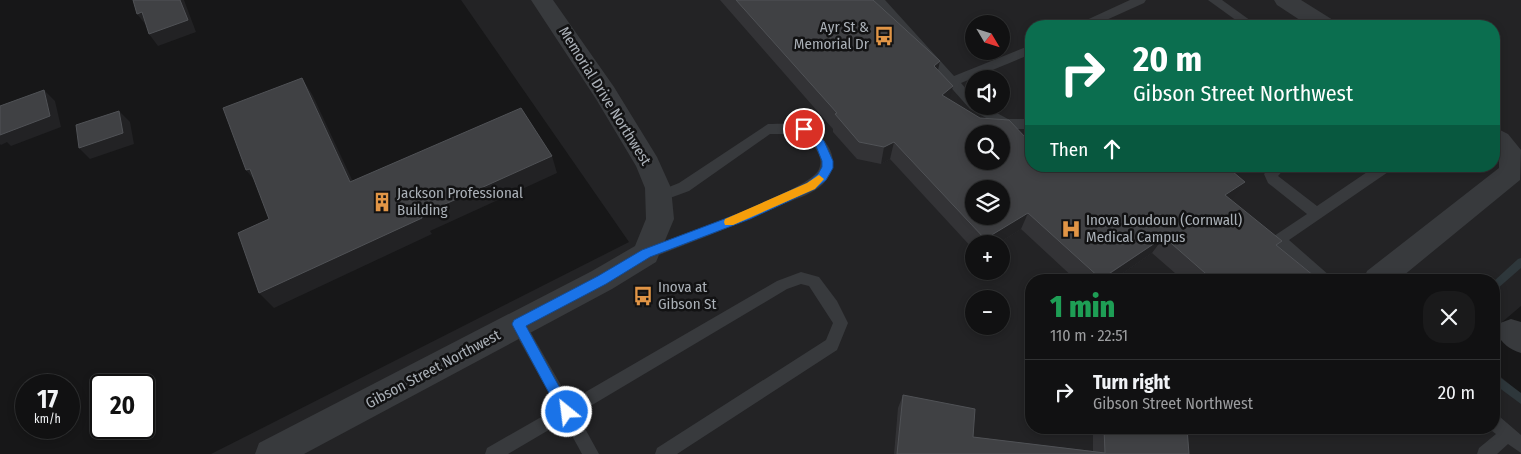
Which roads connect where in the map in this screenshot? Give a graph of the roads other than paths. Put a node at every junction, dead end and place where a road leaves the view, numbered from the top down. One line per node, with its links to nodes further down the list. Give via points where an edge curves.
1 (542, 0): 19 (street, Memorial Drive Northwest, via 648,164)
2 (879, 0): 12 (lane)
3 (1140, 0): 6 (lane)
4 (1214, 0): 9 (lane)
5 (1285, 0): 10 (street)
6 (1109, 16): 7 (lane); 8 (lane)
7 (1099, 20)
8 (1106, 20)
9 (1243, 20)
10 (1316, 20)
11 (1025, 51): 12 (lane)
12 (952, 82): 13 (lane)
13 (965, 96)
14 (988, 115): 15 (lane, via 1007,123)
15 (1025, 124)
16 (1500, 143): 23 (street, via 1511,153 1514,163 1511,173)
17 (1274, 172): 20 (lane, via 1273,179)
18 (1377, 172): 20 (lane)
19 (659, 197): 21 (street, Memorial Drive Northwest, via 660,219); 21 (lane, via 684,187 768,129 804,129 820,144 828,161 822,177 811,186 746,216)
20 (1317, 214): 22 (lane, via 1279,240)
21 (646, 254): 24 (street, Gibson Street Northwest)
22 (1319, 274)
23 (1385, 274)
24 (518, 324): 25 (lane); 29 (street, Gibson Street Northwest)
25 (567, 412): 30 (lane); 31 (lane); 32 (lane, via 782,285 801,278 814,281 840,323 832,345)
26 (1500, 427): 27 (lane)
27 (1508, 434): 28 (lane); 33 (lane)
28 (1521, 445)
29 (277, 453)
30 (493, 454)
31 (590, 454)
32 (663, 454)
33 (1486, 454)

